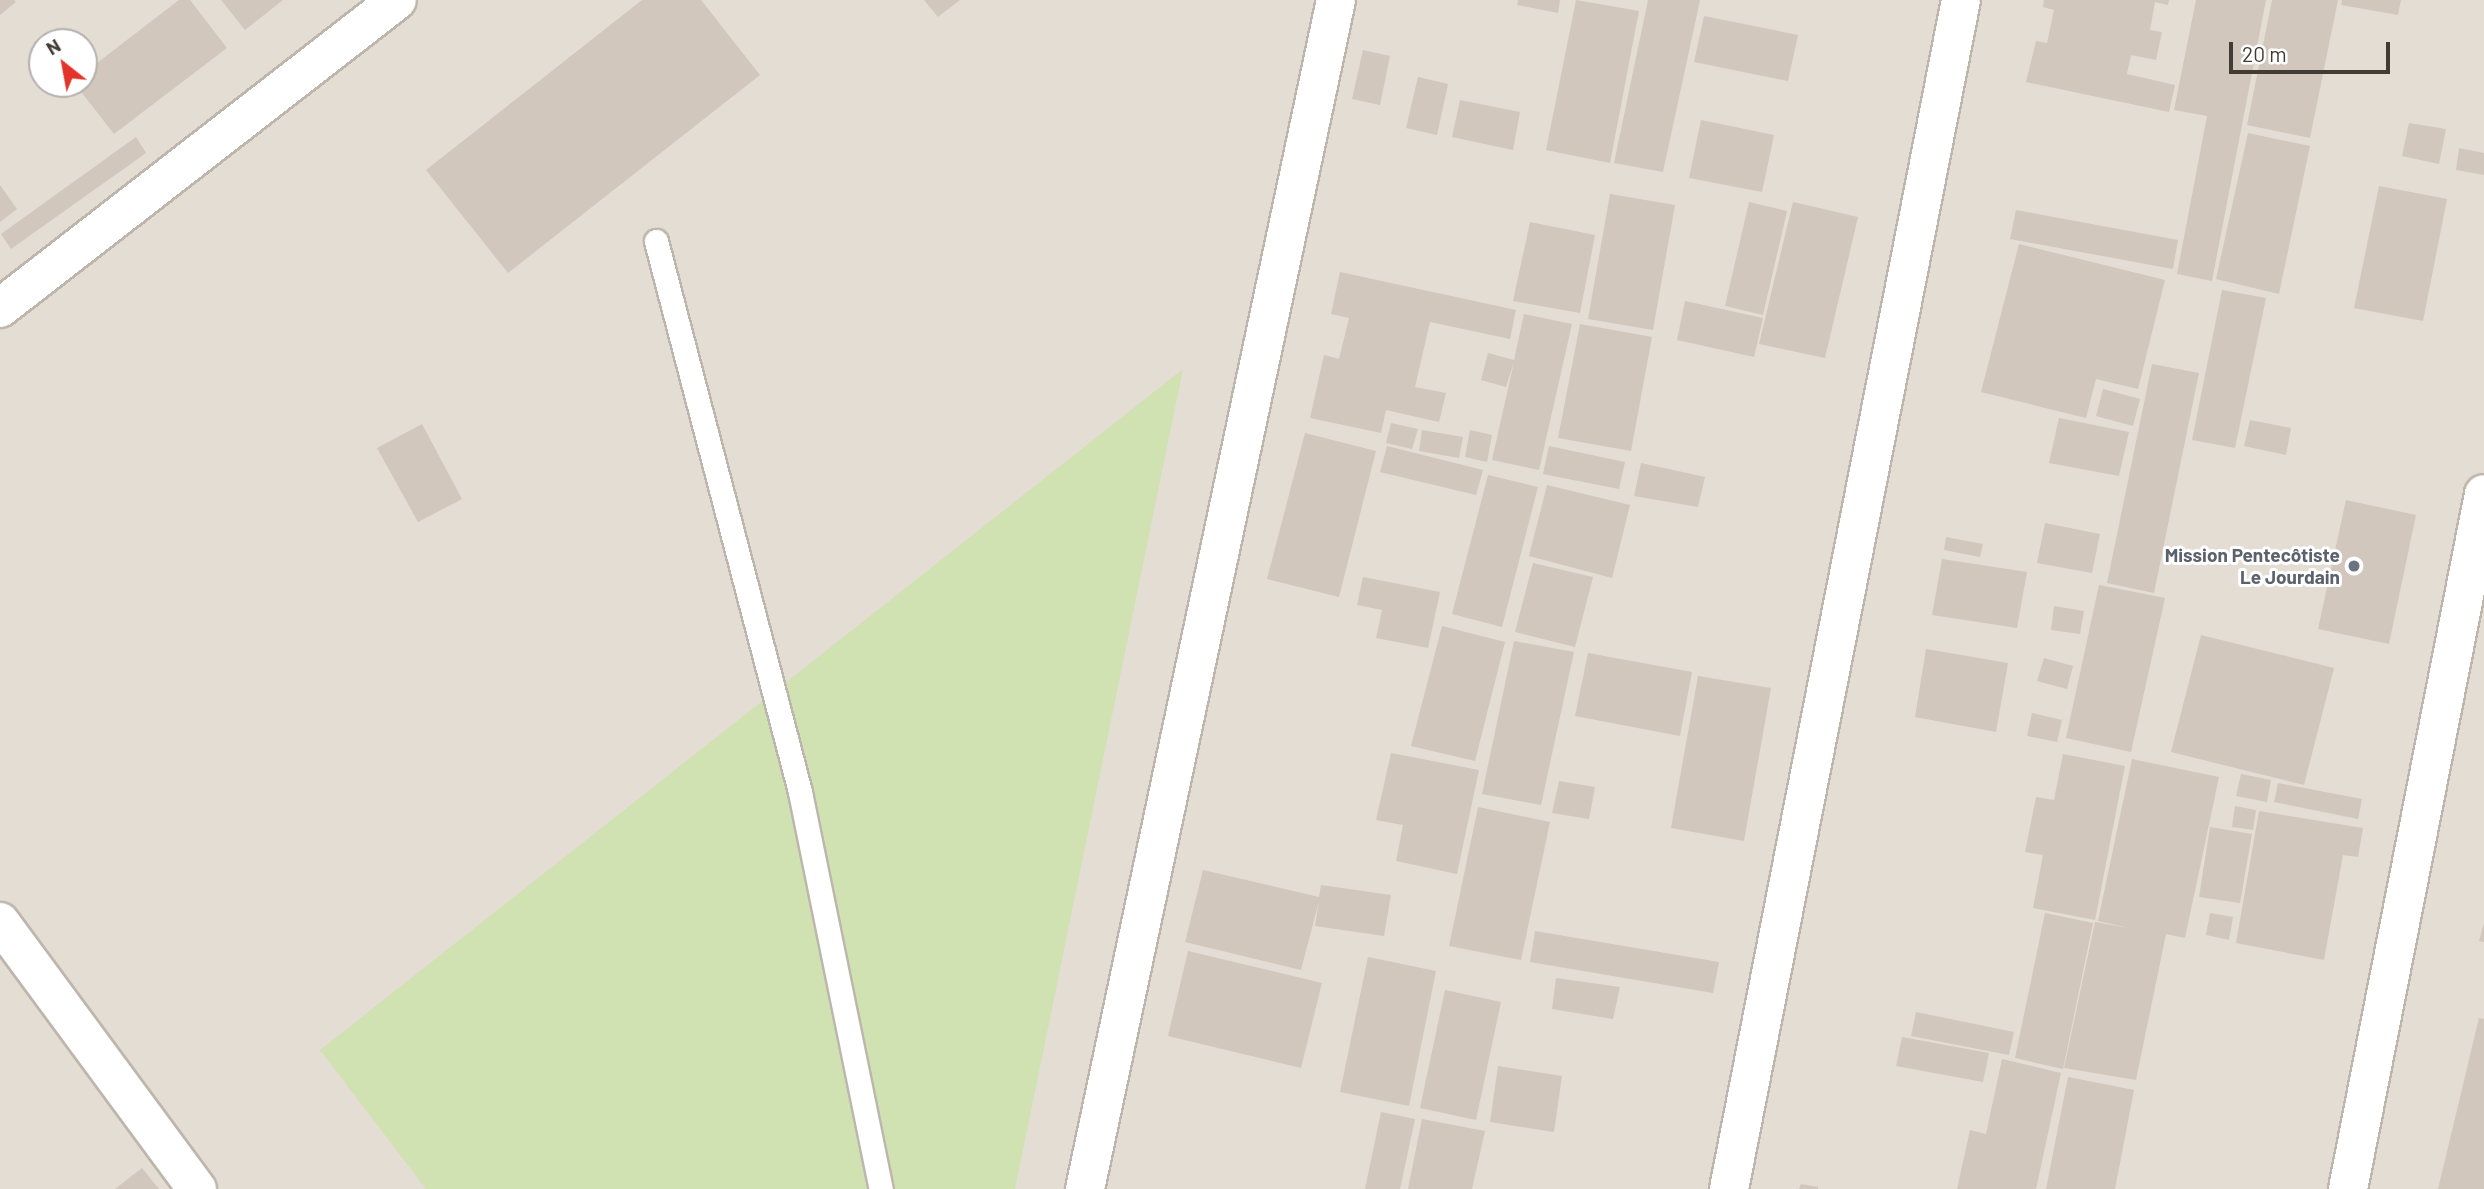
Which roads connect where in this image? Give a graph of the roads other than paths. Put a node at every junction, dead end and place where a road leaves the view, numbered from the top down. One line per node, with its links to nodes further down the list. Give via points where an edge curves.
1 (397, 0): 5 (street)
2 (1336, 0): 11 (street)
3 (1961, 0): 12 (street)
4 (656, 241): 10 (lane, via 800,792)
5 (0, 308)
6 (2484, 494): 7 (street)
7 (2479, 543): 13 (street)
8 (0, 922): 9 (street)
9 (197, 1189)
10 (881, 1189)
11 (1085, 1189)
12 (1729, 1189)
13 (2348, 1189)

